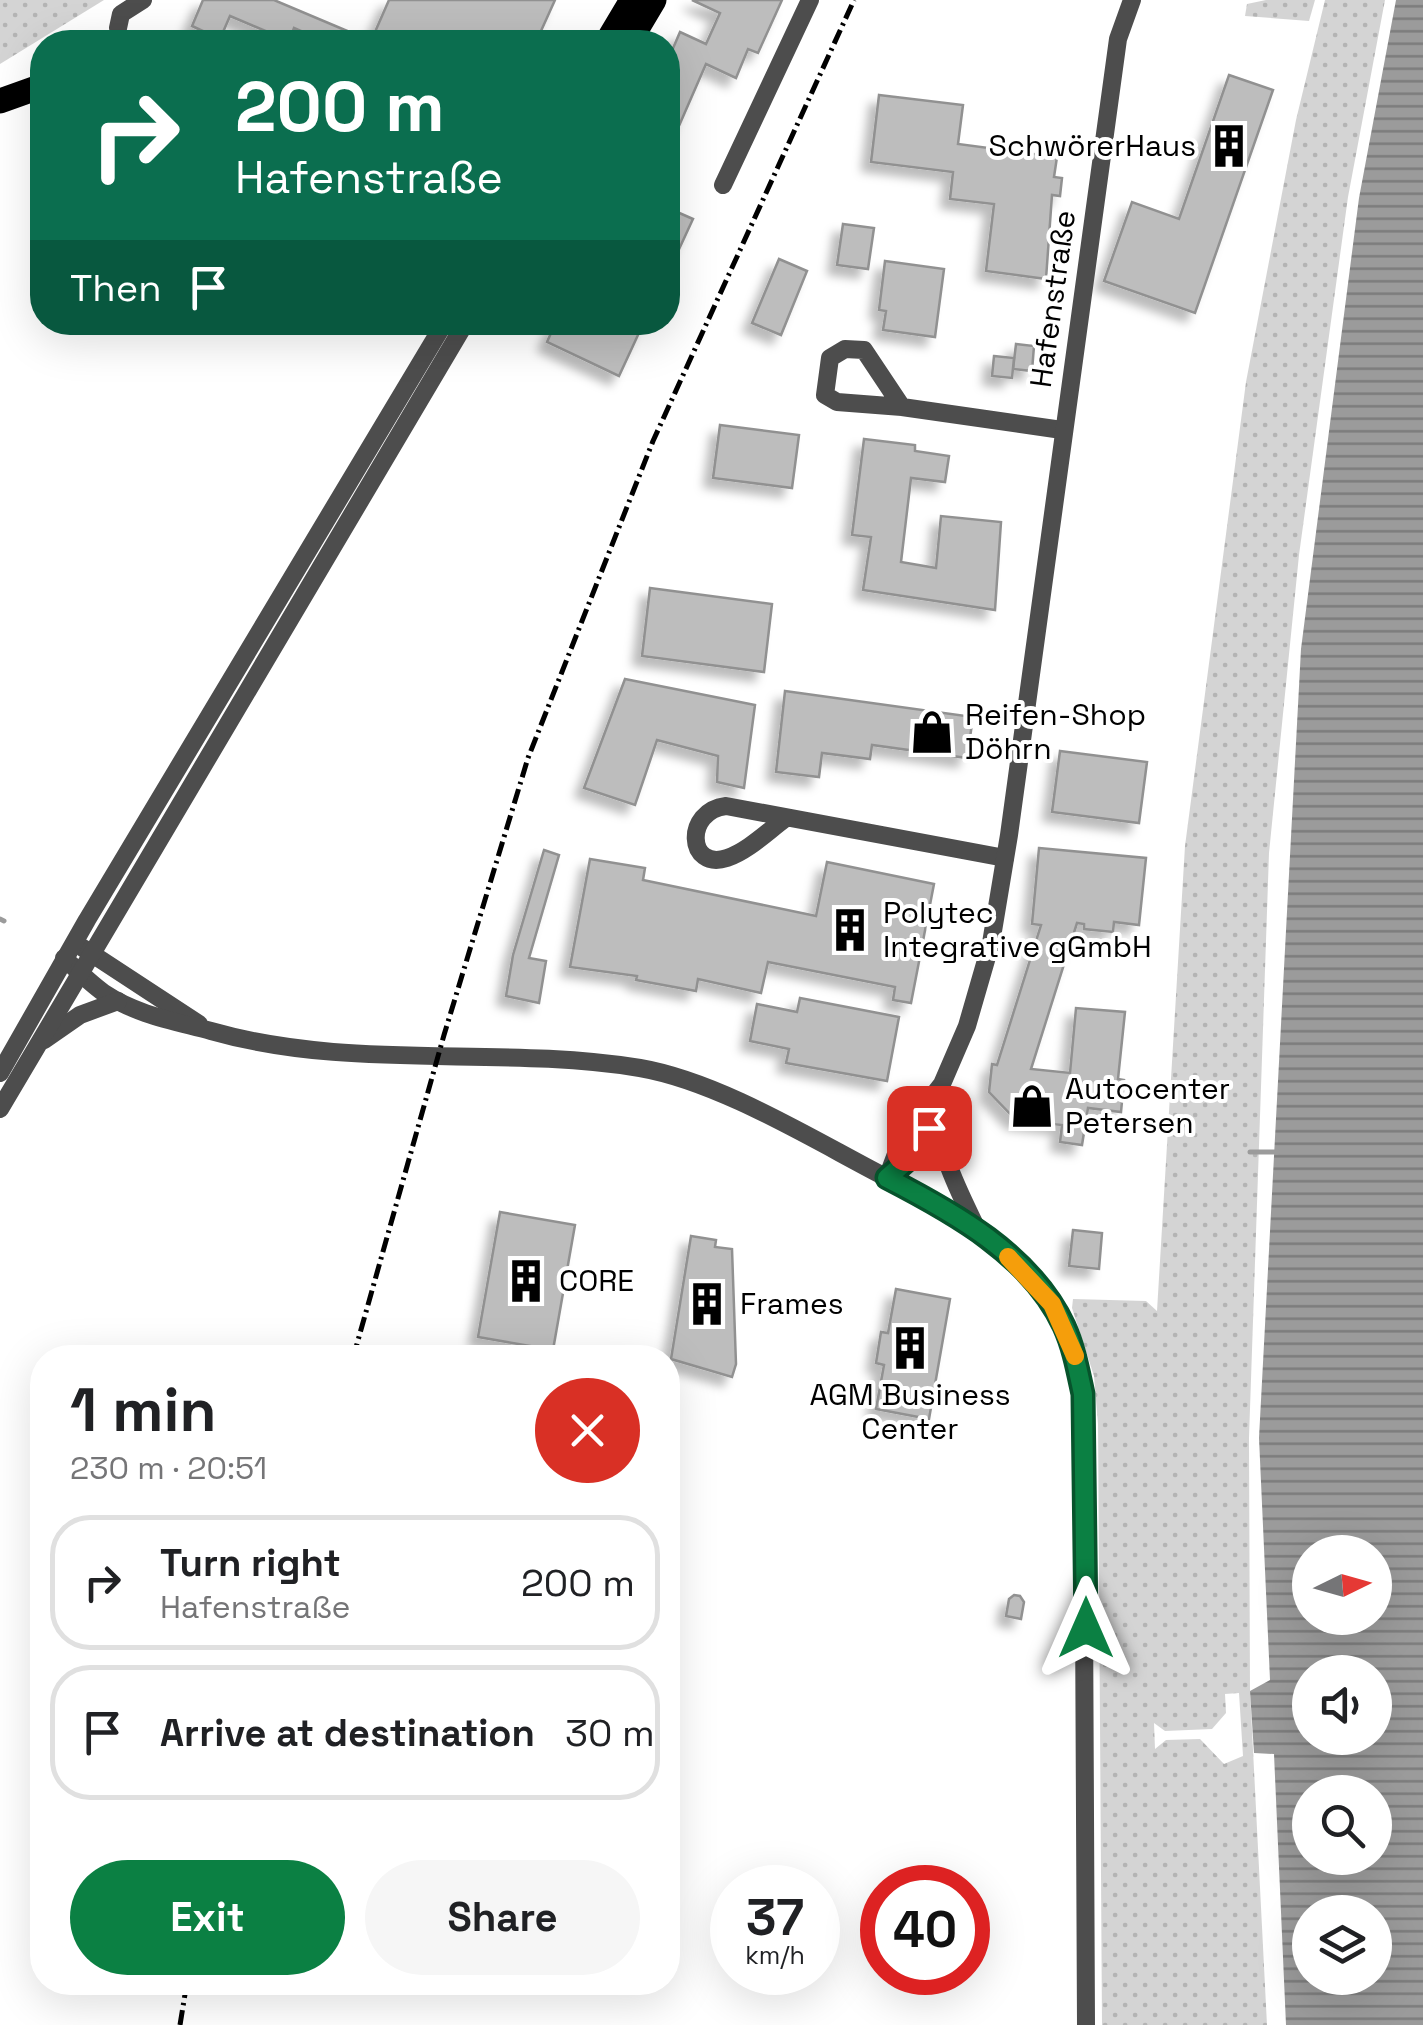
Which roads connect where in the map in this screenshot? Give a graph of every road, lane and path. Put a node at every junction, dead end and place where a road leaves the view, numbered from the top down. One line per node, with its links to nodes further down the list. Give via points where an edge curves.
1 (144, 0): 6 (street, via 121,14)
2 (632, 0): 7 (main road)
3 (654, 0): 8 (main road)
4 (810, 0): 11 (street)
5 (1132, 0): 15 (street, Hafenstraße, via 1118,39)
6 (118, 28)
7 (614, 30)
8 (636, 30)
9 (30, 90): 10 (main road)
10 (0, 101)
11 (723, 185)
12 (437, 335): 18 (street)
13 (458, 335): 19 (street)
14 (902, 407): 14 (street, Hafenstraße, via 864,350 844,349 830,358 825,396); 15 (street, Hafenstraße)
15 (1062, 430): 17 (street, Hafenstraße)
16 (786, 818): 16 (street, via 718,806 700,820 696,844 710,860 727,858); 17 (street)
17 (1005, 858): 25 (street, Hafenstraße, via 976,999)
18 (69, 951): 19 (street); 20 (street); 24 (street)
19 (91, 952): 20 (street); 22 (street)
20 (80, 972): 21 (street); 23 (street)
21 (118, 1001): 22 (street); 23 (street, via 80,1014)
22 (207, 1030): 28 (street, via 301,1050 644,1069 732,1099)
23 (36, 1047): 27 (street)
24 (0, 1073)
25 (942, 1084): 26 (street, Hafenstraße); 28 (street, Hafenstraße, via 904,1133)
26 (938, 1108): 28 (street, Hafenstraße, via 920,1149); 29 (street, Hafenstraße, via 938,1132)
27 (0, 1109)
28 (887, 1178): 29 (street)
29 (977, 1229): 30 (street, via 1052,1304 1083,1394)
30 (1086, 2025)

